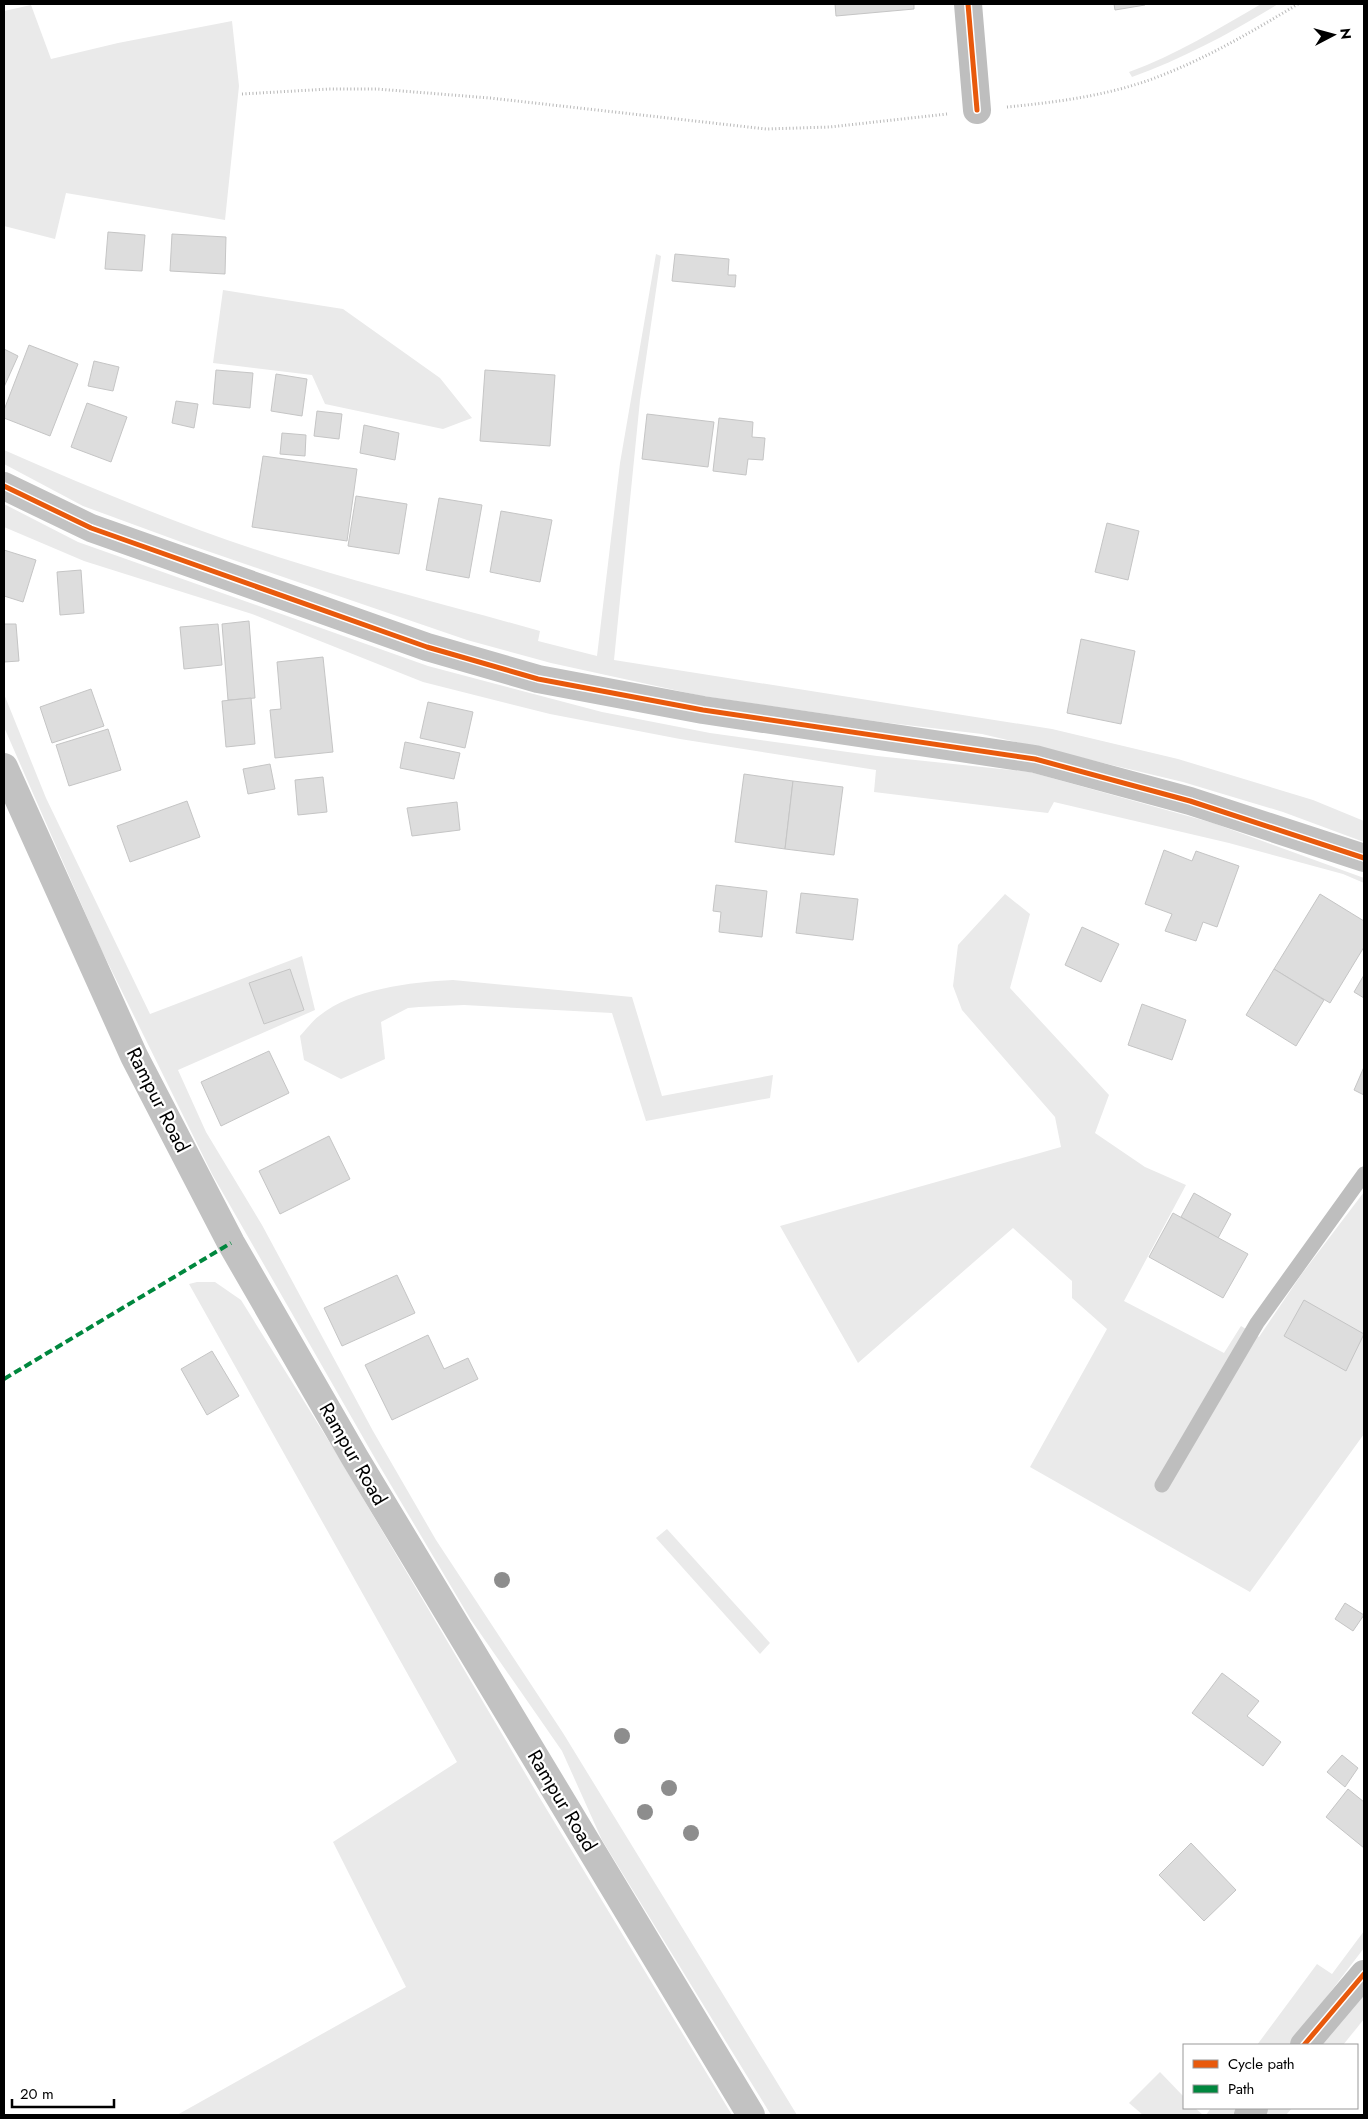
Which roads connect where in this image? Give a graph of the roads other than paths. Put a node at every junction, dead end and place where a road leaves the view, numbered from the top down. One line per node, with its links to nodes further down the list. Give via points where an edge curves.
1 (968, 4): 2 (street)
2 (977, 110)
3 (4, 486): 5 (main road, via 91,528 427,647 538,679 703,710 1035,759 1190,801)
4 (4, 767): 10 (main road, Rampur Road, via 134,1056 231,1243 355,1458)
5 (1364, 858)
6 (1364, 1174): 7 (lane, via 1256,1323)
7 (1162, 1485)
8 (1364, 1974): 9 (street)
9 (1305, 2044)
10 (751, 2115)

